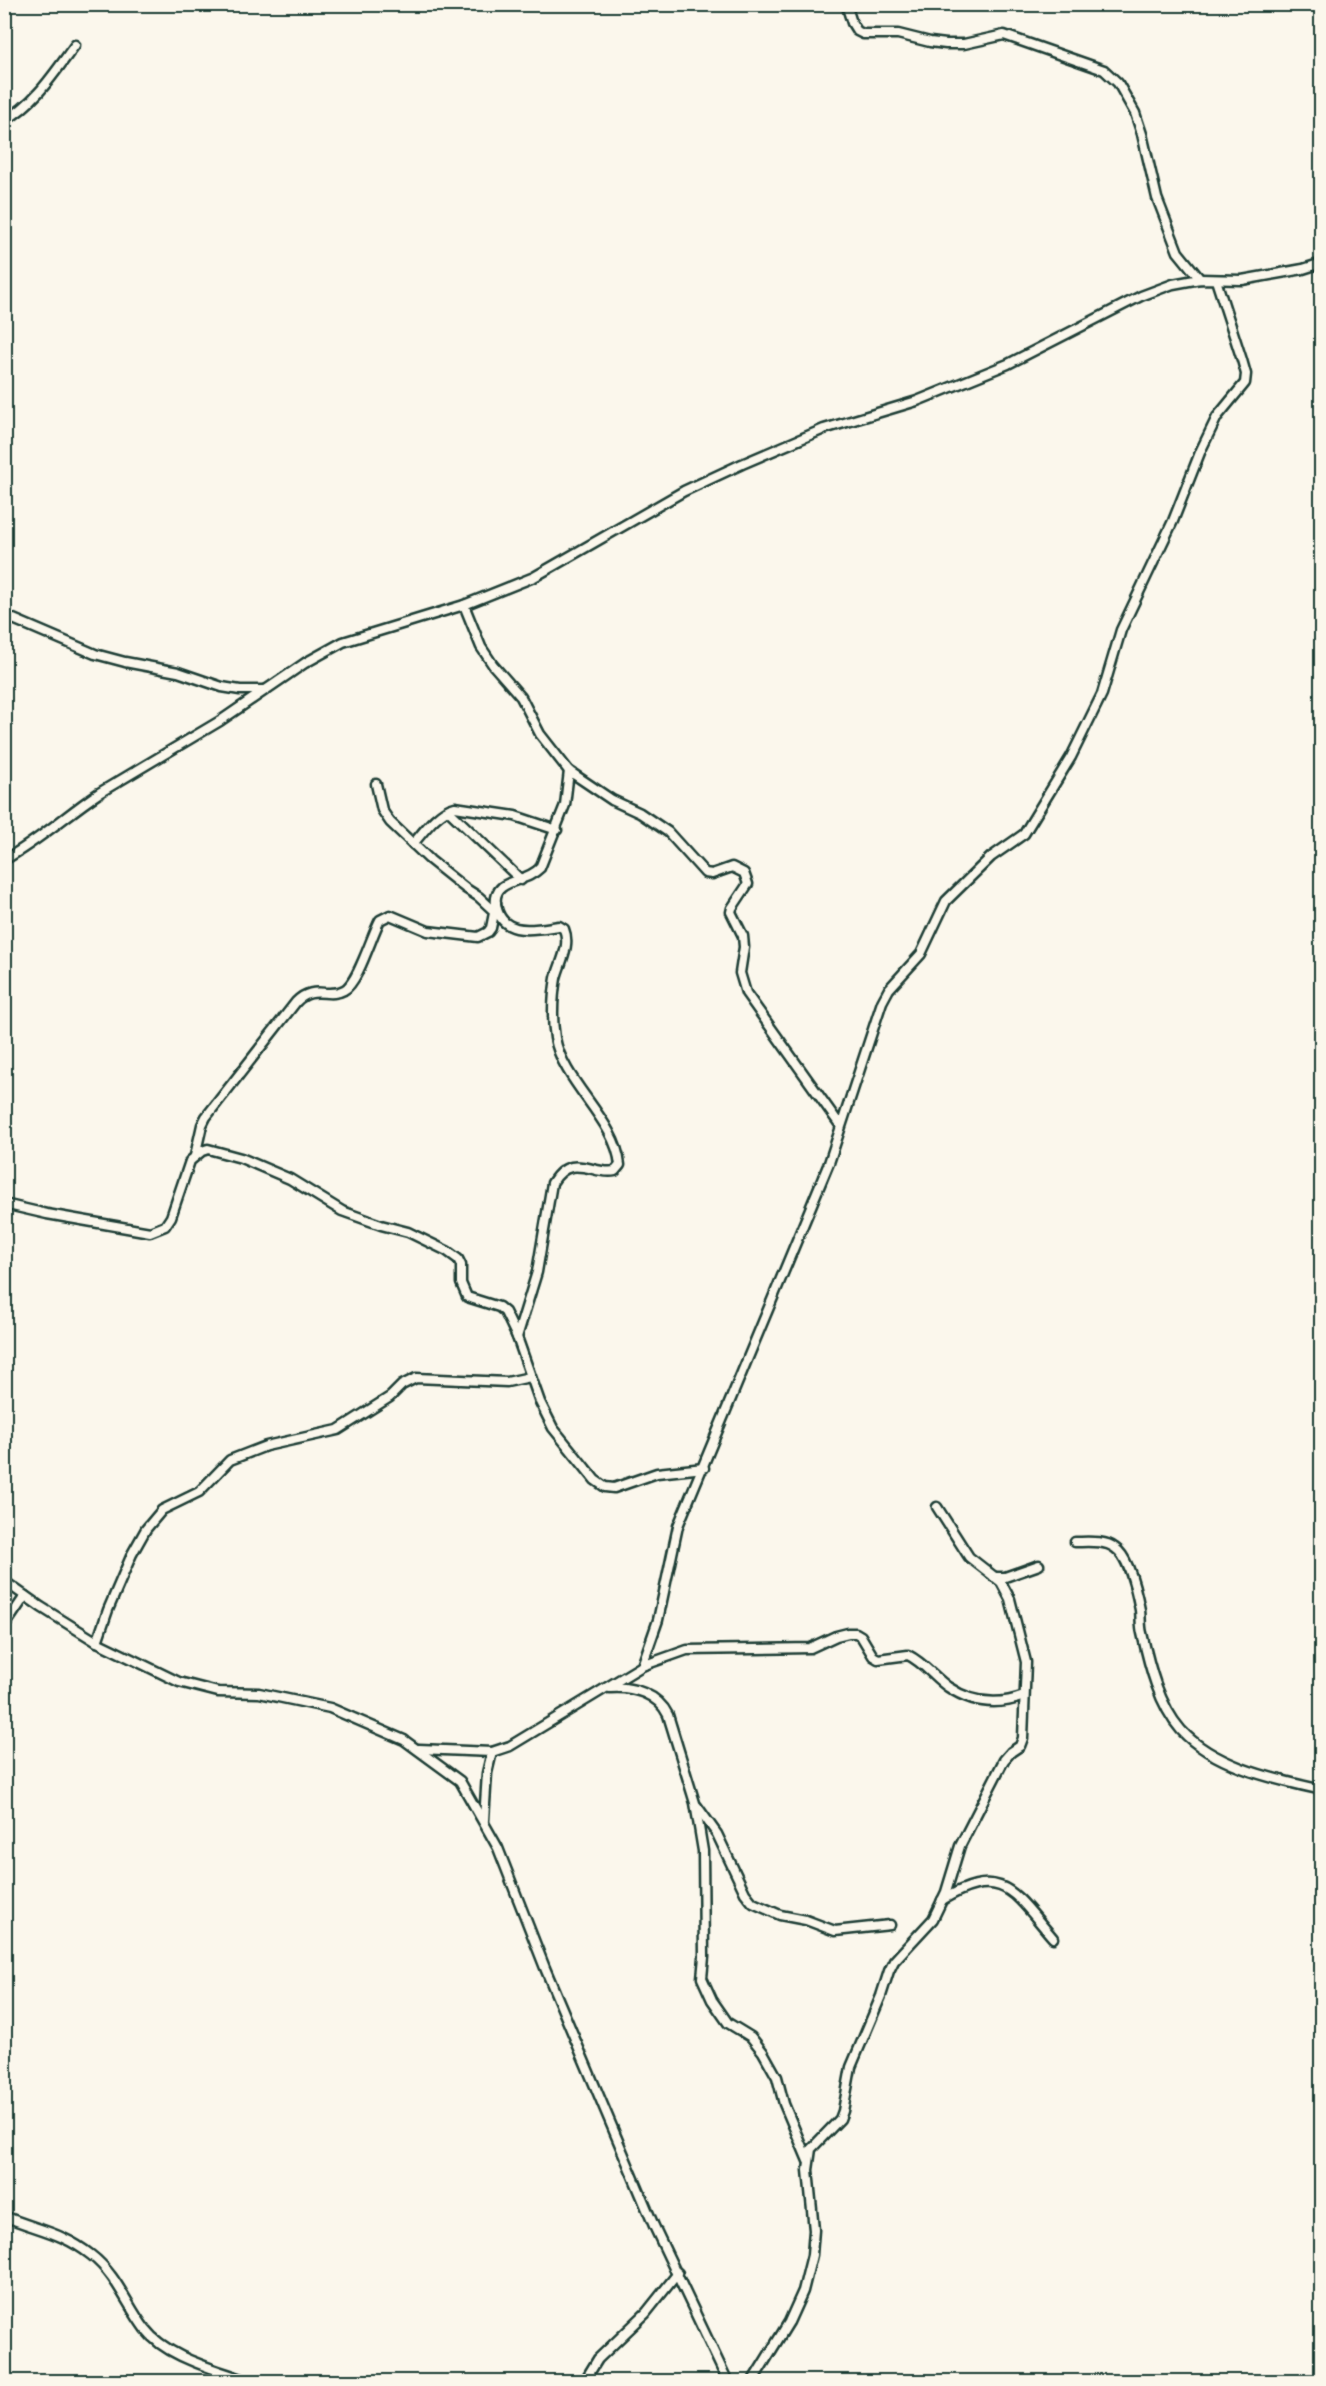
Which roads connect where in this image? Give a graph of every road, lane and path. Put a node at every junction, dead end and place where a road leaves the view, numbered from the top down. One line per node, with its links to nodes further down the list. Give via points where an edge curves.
1 (846, 4): 5 (street, via 852,23 863,34 898,34 946,44 1004,35 1104,70 1118,83 1135,113 1157,198 1178,252)
2 (75, 45): 3 (street, via 48,83)
3 (4, 121)
4 (1322, 262): 6 (street, via 1242,280)
5 (1200, 279): 6 (street); 7 (street, via 1141,296 963,383 824,429 742,464 684,491 534,577)
6 (1216, 280): 18 (street, via 1246,374 1245,383 1207,436 1173,521 1121,630 1102,694 1071,757 1024,834 991,857 946,901 921,954 889,989)
7 (464, 605): 9 (street, via 343,642); 10 (street, via 481,647 521,697 540,734)
8 (4, 615): 9 (street, via 95,654 178,672 222,687)
9 (265, 690): 15 (street, via 99,793 41,838)
10 (569, 771): 13 (street); 18 (street, via 668,832 705,873 732,867 744,873 748,884 731,912 743,936 742,984)
11 (376, 784): 14 (street, via 383,813)
12 (448, 810): 13 (street, via 455,807 515,816); 14 (street); 16 (street)
13 (557, 830): 16 (street, via 540,868)
14 (413, 844): 17 (street, via 465,888)
15 (4, 860)
16 (520, 880): 17 (street, via 500,889)
17 (495, 907): 19 (street, via 491,928 478,937 428,931 390,915 383,918 351,985 342,992 312,992 300,997 240,1071 202,1125); 21 (street, via 504,922 518,929 559,926 564,930 567,944 556,978 555,1039 571,1076 616,1149 620,1164 610,1173 589,1166 571,1168 555,1177 537,1272)
18 (840, 1125): 23 (street, via 806,1222)
19 (195, 1155): 20 (street, via 171,1217 158,1230 128,1230); 21 (street, via 208,1149 241,1158 290,1179 342,1210 408,1232 447,1251 461,1265 461,1283 467,1297 499,1307 510,1319)
20 (4, 1204)
21 (517, 1337): 22 (street)
22 (530, 1377): 23 (street, via 554,1428 605,1487 614,1488 657,1473); 31 (street, via 507,1382 416,1378 338,1430 266,1446 230,1460 199,1492 168,1505 146,1529)
23 (704, 1468): 32 (street, via 678,1526 658,1620)
24 (937, 1508): 27 (street, via 969,1557)
25 (1075, 1542): 37 (street, via 1110,1545 1121,1554 1134,1587 1153,1674 1168,1711 1180,1728 1197,1745 1219,1758)
26 (1040, 1565): 27 (street)
27 (993, 1577): 34 (street, via 1005,1589 1020,1637 1026,1662)
28 (4, 1581): 29 (street)
29 (24, 1596): 30 (street); 31 (street)
30 (4, 1627)
31 (97, 1642): 35 (street, via 179,1682 218,1692 259,1693 330,1708)
32 (642, 1666): 33 (street); 34 (street, via 687,1650 810,1648 836,1636 856,1633 878,1659 908,1655 949,1688 967,1697 1003,1703)
33 (607, 1688): 36 (street, via 510,1746); 38 (street, via 633,1689 664,1706)
34 (1024, 1696): 40 (street, via 1021,1744 1008,1754 981,1803 960,1846)
35 (419, 1749): 36 (street); 39 (street, via 460,1781)
36 (492, 1752): 39 (street)
37 (1322, 1790)
38 (695, 1803): 41 (street, via 717,1834 753,1903 835,1931); 43 (street, via 703,1851 704,1984 725,2020 751,2037 763,2052 777,2077)
39 (484, 1821): 45 (street, via 654,2226)
40 (942, 1900): 42 (street, via 973,1885 999,1884); 43 (street, via 929,1924 894,1961 851,2067 840,2119 815,2143)
41 (890, 1925)
42 (1053, 1938)
43 (808, 2161): 49 (street, via 814,2230 803,2291)
44 (4, 2216): 46 (street, via 50,2231 92,2255 109,2271 145,2330 161,2343 194,2362)
45 (678, 2273): 47 (street, via 646,2313 598,2360); 48 (street)
46 (250, 2382)
47 (584, 2382)
48 (728, 2382)
49 (752, 2382)

